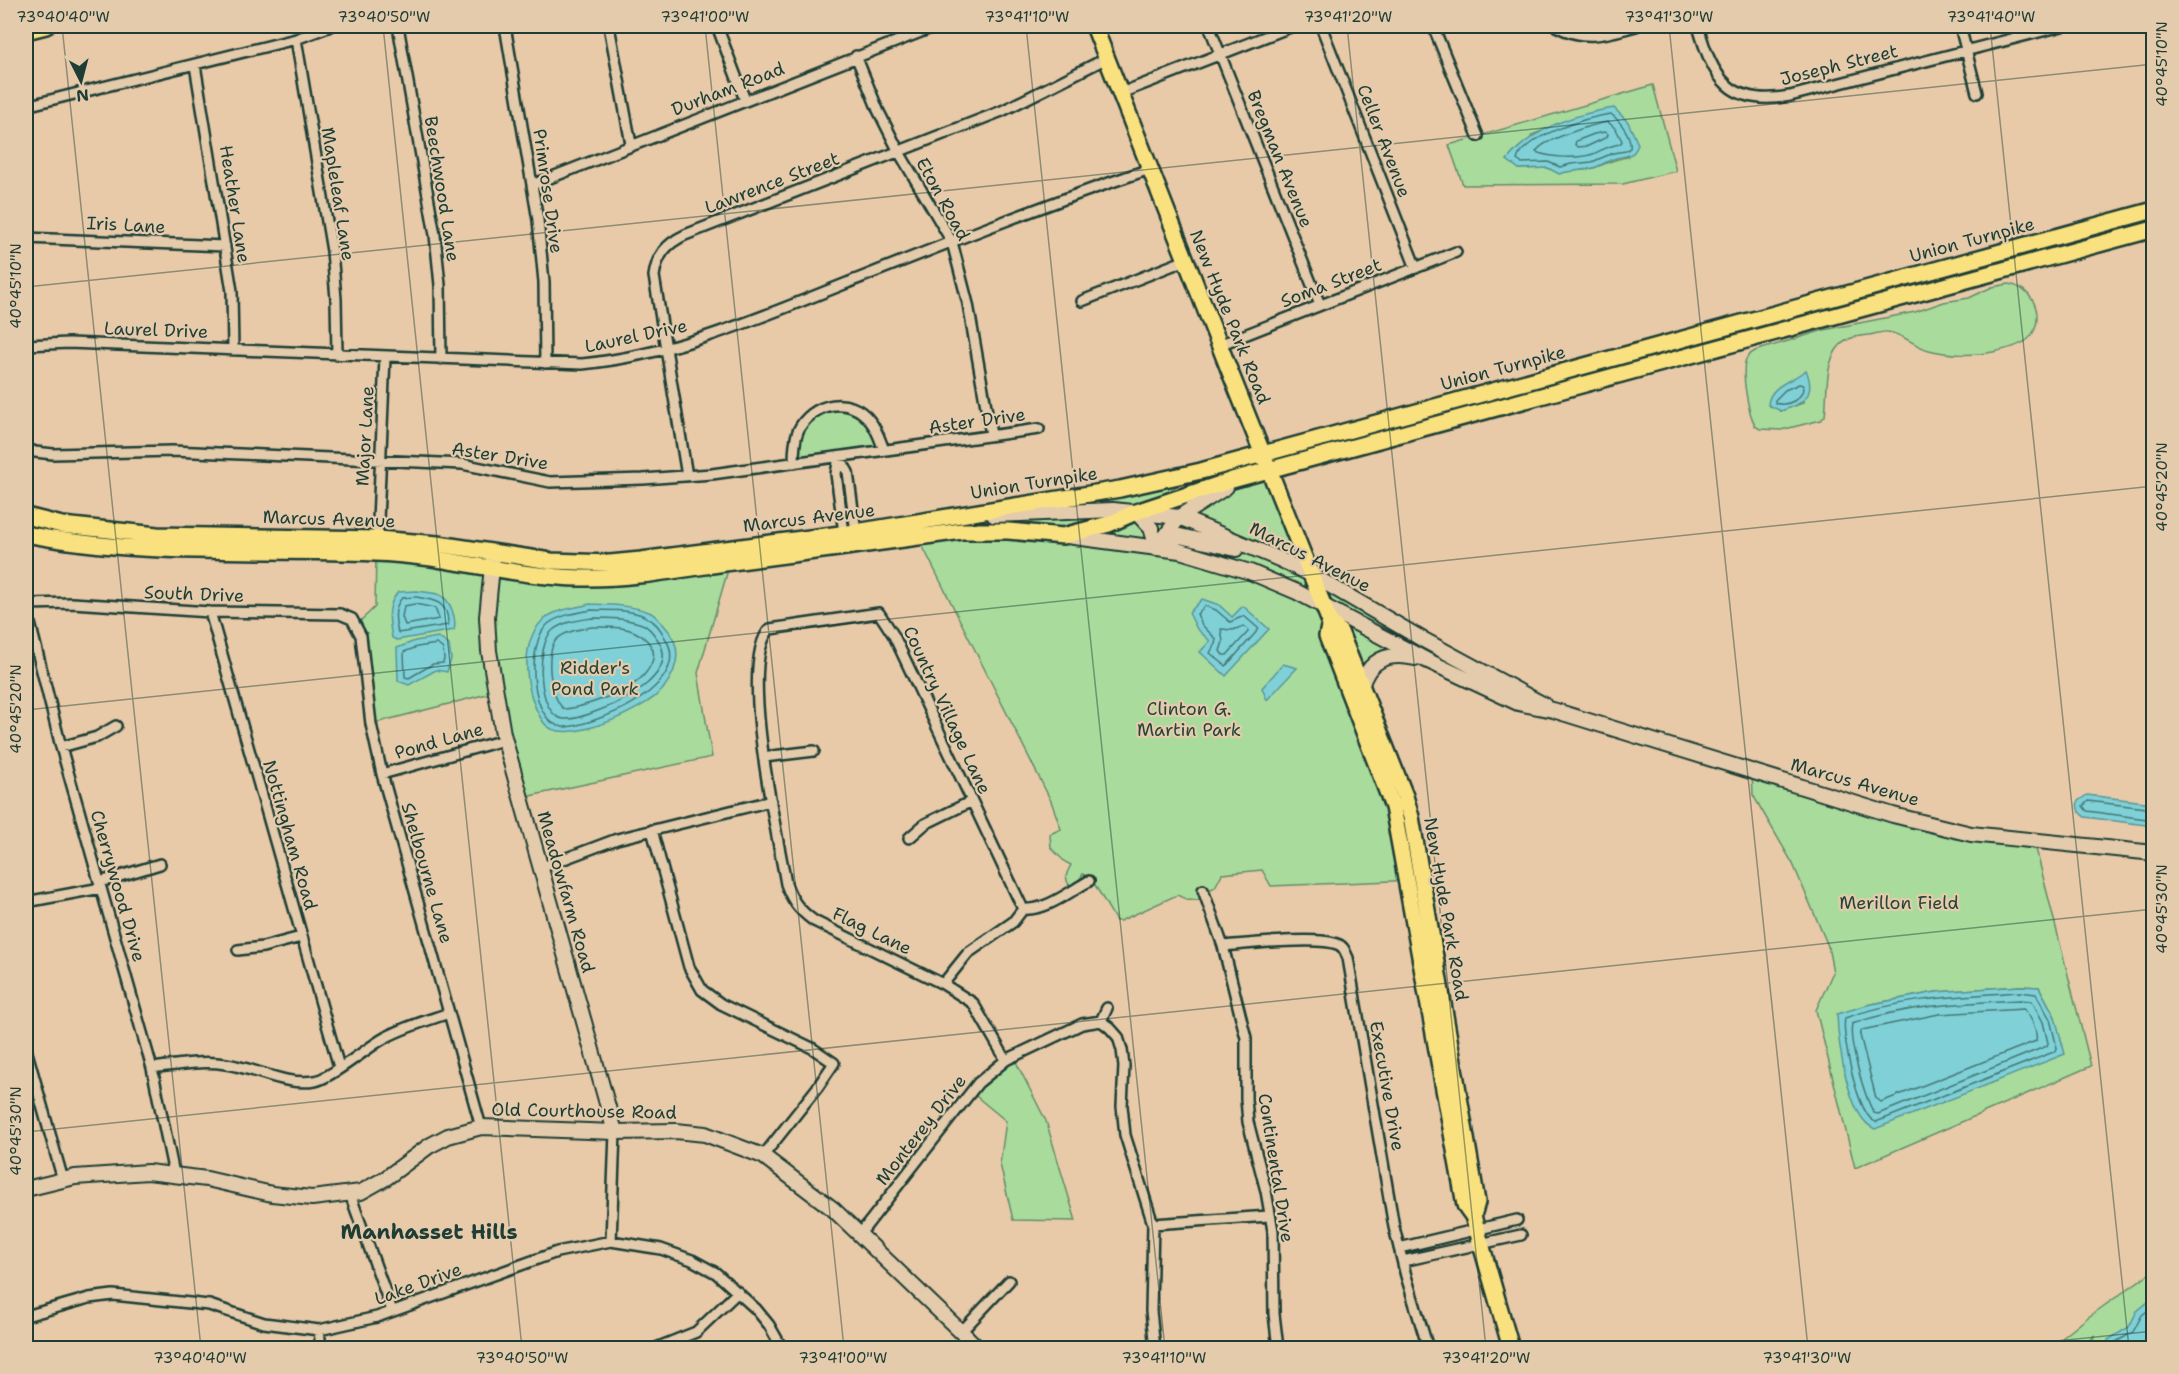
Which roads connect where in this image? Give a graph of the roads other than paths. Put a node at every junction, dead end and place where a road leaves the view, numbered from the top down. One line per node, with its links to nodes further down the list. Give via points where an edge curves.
1 (46, 26): 18 (main road)
2 (331, 26): 19 (street)
3 (398, 26): 52 (street, Beechwood Lane, via 435,235)
4 (505, 26): 33 (street, Primrose Drive)
5 (609, 26): 30 (street)
6 (717, 26): 27 (street)
7 (936, 26): 22 (street, Durham Road)
8 (1094, 26): 23 (main road, New Hyde Park Road)
9 (1209, 26): 21 (street, Bregman Avenue)
10 (1293, 26): 21 (street)
11 (1321, 26): 41 (street, Celler Avenue)
12 (1433, 26): 29 (street)
13 (1556, 26): 14 (street, via 1584,36)
14 (1636, 26)
15 (1698, 26): 20 (street, Joseph Street, via 1706,55 1723,81 1733,90 1762,99 1790,96)
16 (1960, 26): 20 (street)
17 (2062, 26): 20 (street, Joseph Street)
18 (26, 31)
19 (296, 39): 24 (street); 50 (street, Mapleleaf Lane, via 332,251)
20 (1966, 50): 26 (street)
21 (1220, 54): 25 (street); 43 (street, Bregman Avenue)
22 (856, 56): 27 (street, Durham Road); 31 (street, Eton Road)
23 (1107, 58): 25 (main road, New Hyde Park Road); 31 (street, Lawrence Street, via 1002,111)
24 (195, 65): 28 (street); 38 (street, Heather Lane)
25 (1121, 93): 32 (main road, New Hyde Park Road)
26 (1977, 93)
27 (745, 100): 30 (street, Durham Road)
28 (26, 106)
29 (1478, 136)
30 (631, 144): 33 (street, Durham Road)
31 (899, 152): 37 (street, Eton Road); 48 (street, Lawrence Street, via 685,235 667,246 656,263 654,276)
32 (1150, 169): 37 (street, Laurel Drive); 40 (main road, New Hyde Park Road)
33 (532, 184): 53 (street, Primrose Drive, via 544,282)
34 (2154, 210): 44 (main road, Union Turnpike)
35 (2154, 229): 47 (main road, Union Turnpike)
36 (26, 238): 38 (street, Iris Lane)
37 (952, 242): 48 (street, Laurel Drive, via 740,326); 55 (street, Eton Road, via 968,304)
38 (225, 246): 49 (street, Heather Lane, via 232,291)
39 (1456, 252): 41 (street, Soma Street)
40 (1186, 260): 42 (street); 46 (main road, New Hyde Park Road)
41 (1416, 268): 43 (street, Soma Street)
42 (1082, 301)
43 (1320, 305): 46 (street, Soma Street)
44 (1716, 330): 47 (street); 58 (main road, Union Turnpike)
45 (26, 345): 49 (street, Laurel Drive, via 69,343)
46 (1219, 345): 58 (main road, New Hyde Park Road)
47 (1721, 347): 62 (main road, Union Turnpike)
48 (666, 349): 53 (street, Laurel Drive, via 609,362); 63 (street, Lawrence Street)
49 (232, 350): 50 (street, Laurel Drive)
50 (337, 355): 51 (street, Laurel Drive)
51 (385, 357): 52 (street, Laurel Drive); 60 (street, Major Lane)
52 (441, 359): 53 (street, Laurel Drive)
53 (545, 363)
54 (1039, 429): 55 (street, Aster Drive)
55 (991, 435): 57 (street, Aster Drive)
56 (26, 448): 60 (street, Aster Drive, via 53,454 172,451)
57 (884, 450): 59 (street, Aster Drive); 61 (street, via 875,428 863,413 852,407 830,405 814,411 802,423)
58 (1264, 455): 62 (main road, New Hyde Park Road); 65 (main road, Union Turnpike)
59 (839, 458): 61 (street, Aster Drive); 71 (street, via 848,472)
60 (381, 460): 63 (street, Aster Drive, via 462,464 550,482); 72 (street, Major Lane)
61 (794, 463): 63 (street, Aster Drive)
62 (1270, 470): 64 (main road, Union Turnpike); 76 (main road, New Hyde Park Road)
63 (687, 476)
64 (1246, 477): 66 (main road, Union Turnpike); 68 (main road)
65 (1169, 478): 66 (main road, via 1165,490); 71 (main road, Union Turnpike)
66 (1136, 512): 68 (main road, Marcus Avenue); 70 (main road, Union Turnpike); 71 (main road, Marcus Avenue, via 997,515); 73 (main road)
67 (26, 516): 72 (main road, Marcus Avenue, via 62,525 157,535)
68 (1179, 517): 73 (main road); 74 (main road, Marcus Avenue)
69 (26, 534): 72 (main road, Marcus Avenue, via 170,550)
70 (1063, 536): 71 (main road, Marcus Avenue, via 962,531); 73 (main road, Marcus Avenue)
71 (851, 537): 75 (main road, Marcus Avenue, via 618,577 566,577)
72 (377, 546): 75 (main road, Marcus Avenue, via 438,544)
73 (1162, 548): 74 (main road, via 1174,538 1184,536); 80 (main road, Marcus Avenue, via 1250,572 1297,592)
74 (1279, 559): 76 (main road, Marcus Avenue)
75 (493, 560): 86 (main road, Meadowfarm Road, via 487,617 489,651)
76 (1312, 575): 79 (main road, Marcus Avenue); 80 (main road, New Hyde Park Road)
77 (26, 605): 78 (street, South Drive, via 72,603); 87 (street, Cherrywood Drive)
78 (210, 612): 81 (street, South Drive, via 340,614); 103 (street, Nottingham Road)
79 (1376, 612): 80 (main road, via 1348,605); 84 (main road, Marcus Avenue)
80 (1328, 615): 82 (main road, Marcus Avenue); 83 (main road, New Hyde Park Road, via 1340,632); 124 (main road, New Hyde Park Road, via 1327,636 1393,807 1465,1205)
81 (356, 625): 90 (street, Shelbourne Lane, via 361,636 371,724)
82 (1426, 660): 83 (main road, via 1407,656 1376,661 1364,675); 84 (main road, Marcus Avenue, via 1518,703)
83 (1361, 687): 124 (main road, New Hyde Park Road, via 1411,817 1477,1202)
84 (1553, 710): 95 (main road, Marcus Avenue, via 1893,815 1971,834)
85 (116, 726): 87 (street, via 97,737)
86 (504, 740): 90 (street, Pond Lane); 97 (main road, Meadowfarm Road)
87 (61, 747): 99 (street, Cherrywood Drive)
88 (814, 751): 89 (street)
89 (764, 757): 91 (street, Country Village Lane); 92 (street, Country Village Lane, via 757,697 760,643 764,635 776,627 879,613 894,636)
90 (382, 774): 108 (street, Shelbourne Lane)
91 (771, 801): 93 (street); 106 (street, Flag Lane, via 786,884 800,910 826,928)
92 (972, 801): 94 (street, via 925,824); 102 (street, Country Village Lane)
93 (652, 830): 97 (street); 116 (street, via 689,967 702,990 721,1004 812,1048 834,1063)
94 (909, 838)
95 (2154, 853)
96 (160, 864): 99 (street)
97 (540, 868): 115 (main road, Meadowfarm Road)
98 (1089, 881): 102 (street, via 1036,909)
99 (100, 885): 101 (street); 113 (street, Cherrywood Drive)
100 (1203, 890): 104 (street, Continental Drive)
101 (26, 902)
102 (1023, 909): 106 (street, via 1013,922 968,953)
103 (301, 937): 105 (street); 112 (street, Nottingham Road)
104 (1223, 946): 121 (street, Continental Drive, via 1246,1038 1248,1122); 128 (street, Executive Drive, via 1297,941 1335,942 1343,947)
105 (238, 950)
106 (943, 984): 111 (street, Flag Lane, via 973,1003)
107 (1107, 1008): 109 (street)
108 (449, 1013): 112 (street, via 394,1033); 114 (street, Shelbourne Lane)
109 (1101, 1022): 111 (street, Monterey Drive, via 1082,1024); 123 (street, via 1118,1037 1122,1050 1125,1135)
110 (26, 1049): 118 (street)
111 (1006, 1060): 125 (street, Monterey Drive, via 978,1083)
112 (339, 1067): 113 (street, via 325,1079 304,1082 225,1064)
113 (152, 1068): 117 (street, Cherrywood Drive)
114 (481, 1127): 115 (main road, Old Courthouse Road); 120 (main road, Old Courthouse Road, via 448,1136 372,1186)
115 (615, 1132): 116 (main road, Old Courthouse Road, via 705,1134); 127 (street, Meadowfarm Road)
116 (763, 1156): 125 (main road, Old Courthouse Road)
117 (174, 1174): 118 (main road, Old Courthouse Road, via 116,1173); 120 (main road, Old Courthouse Road, via 294,1197)
118 (63, 1180): 119 (main road, Old Courthouse Road)
119 (26, 1189)
120 (350, 1194): 132 (street)
121 (1269, 1216): 123 (street); 141 (street, Continental Drive)
122 (1517, 1220): 124 (street)
123 (1153, 1224): 140 (street, via 1151,1311)
124 (1476, 1230): 126 (street); 128 (street); 129 (street); 143 (main road, New Hyde Park Road)
125 (860, 1234): 135 (main road, Old Courthouse Road)
126 (1521, 1235)
127 (611, 1241): 131 (street, Lake Drive, via 661,1249 692,1260 716,1273); 132 (street, Lake Drive, via 557,1252)
128 (1400, 1248): 129 (street, Executive Drive)
129 (1403, 1262): 142 (street, Executive Drive)
130 (1009, 1281): 135 (street)
131 (738, 1292): 137 (street, via 696,1332); 138 (street, Lake Drive, via 769,1325)
132 (392, 1311): 134 (street, Lake Drive)
133 (26, 1316): 134 (street, Lake Drive, via 112,1295 209,1305 264,1323)
134 (319, 1330): 136 (street)
135 (961, 1332): 139 (main road, Old Courthouse Road)
136 (321, 1348)
137 (656, 1348)
138 (782, 1348)
139 (978, 1348)
140 (1155, 1348)
141 (1278, 1348)
142 (1428, 1348)
143 (1511, 1348)

